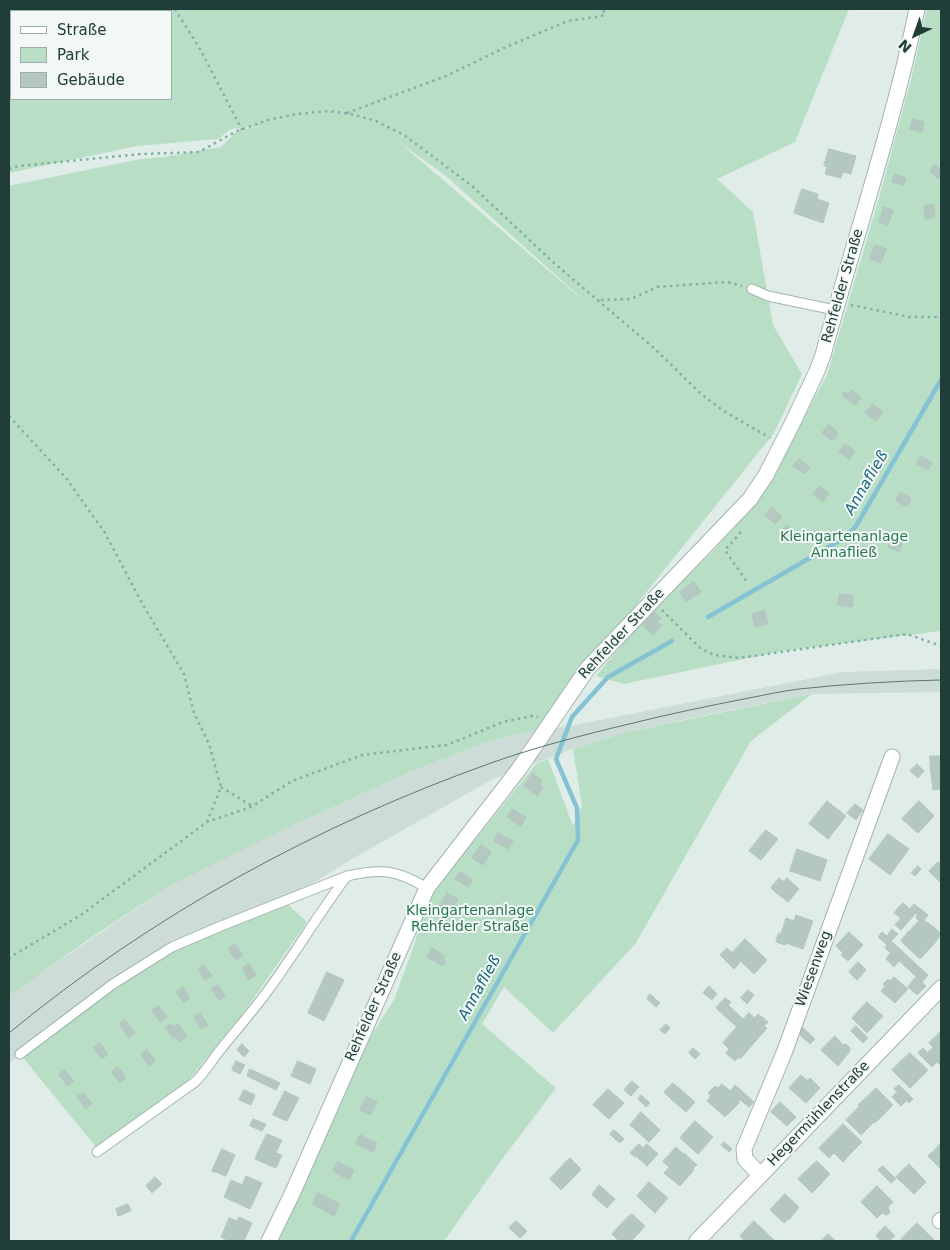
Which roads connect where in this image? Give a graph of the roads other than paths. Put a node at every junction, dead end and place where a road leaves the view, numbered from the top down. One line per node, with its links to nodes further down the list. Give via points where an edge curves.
1 (917, 9): 3 (street, Rehfelder Straße)
2 (752, 289): 3 (lane, via 768,296)
3 (842, 307): 6 (street, Rehfelder Straße, via 818,371 782,445 750,499 588,668 518,769)
4 (892, 757): 10 (street, Wiesenweg, via 784,1053 744,1149 745,1159)
5 (348, 876): 6 (lane, via 368,871 388,872 407,876); 8 (lane, via 172,947 113,984); 9 (lane, via 269,989 205,1072)
6 (428, 888): 11 (street, Rehfelder Straße)
7 (938, 998): 10 (street, Hegermühlenstraße)
8 (20, 1054)
9 (97, 1152)
10 (760, 1175): 12 (street, Hegermühlenstraße)
11 (269, 1241)
12 (697, 1241)

